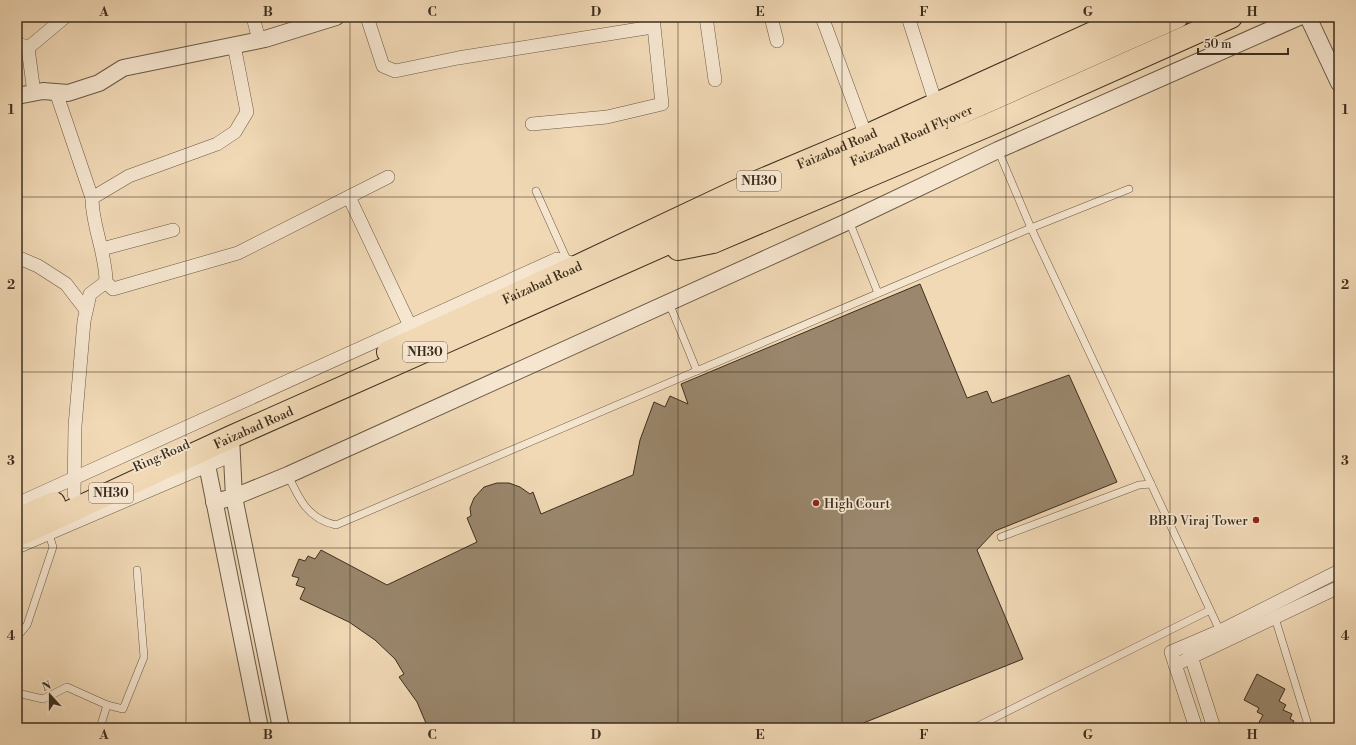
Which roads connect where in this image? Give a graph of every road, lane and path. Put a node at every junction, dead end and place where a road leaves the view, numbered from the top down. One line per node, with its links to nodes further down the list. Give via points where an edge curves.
1 (65, 17): 17 (street)
2 (253, 17): 15 (street)
3 (336, 17): 15 (street)
4 (367, 17): 5 (street, via 383,66 395,71 458,58 646,28)
5 (653, 17): 25 (street, via 662,104 607,117)
6 (706, 17): 19 (street)
7 (772, 17): 16 (street)
8 (822, 17): 26 (street)
9 (908, 17): 24 (street)
10 (1128, 17): 24 (highway, Faizabad Road / NH30)
11 (1177, 17): 37 (highway, Faizabad Road Flyover)
12 (1231, 17): 37 (highway, NH30, via 991,124 713,242)
13 (1299, 17): 27 (street)
14 (1308, 17): 20 (street)
15 (259, 40): 18 (street)
16 (777, 41)
17 (23, 45): 21 (street)
18 (234, 45): 22 (street, via 123,68 99,83 68,93); 32 (street, via 247,112 235,132 217,144 129,176)
19 (715, 80)
20 (1339, 83)
21 (34, 92): 22 (street); 23 (street)
22 (56, 92): 32 (street)
23 (17, 96)
24 (936, 104): 26 (highway, Faizabad Road / NH30)
25 (532, 124)
26 (866, 136): 39 (highway, Faizabad Road / NH30)
27 (998, 150): 33 (street); 34 (lane)
28 (388, 177): 31 (street)
29 (1129, 189): 34 (lane)
30 (536, 191): 39 (lane)
31 (349, 196): 40 (street, via 238,253 113,289); 44 (street)
32 (92, 198): 36 (street)
33 (849, 222): 41 (lane); 42 (street)
34 (1031, 228): 41 (lane); 50 (lane)
35 (173, 230): 36 (street)
36 (102, 249): 40 (street, via 106,265)
37 (646, 254): 47 (highway, Faizabad Road / NH30)
38 (17, 257): 43 (street, via 38,266 66,284)
39 (574, 263): 44 (highway, Faizabad Road / NH30)
40 (106, 282): 43 (street, via 90,294)
41 (878, 293): 46 (lane)
42 (669, 303): 46 (lane); 49 (street)
43 (86, 310): 51 (street, via 75,426)
44 (413, 332): 45 (highway, Faizabad Road / NH30); 51 (street)
45 (392, 350): 51 (highway, Ring Road / NH30)
46 (697, 371): 49 (lane, via 336,525 324,522 313,515 297,496)
47 (231, 446): 48 (highway, Faizabad Road / NH30); 52 (street)
48 (206, 457): 53 (street); 56 (highway, Faizabad Road / NH30)
49 (288, 474): 52 (street)
50 (1151, 484): 58 (lane, via 1139,485); 63 (lane)
51 (74, 486): 54 (street); 55 (highway, Ring Road / NH30)
52 (234, 497): 53 (street); 74 (street)
53 (214, 502): 73 (street)
54 (17, 504)
55 (17, 519)
56 (48, 528): 57 (highway, Faizabad Road / NH30); 59 (street); 66 (lane, via 53,548 27,625)
57 (17, 536)
58 (1001, 537)
59 (17, 547)
60 (136, 570): 71 (lane, via 144,657 123,709)
61 (1339, 571): 65 (street)
62 (1339, 587): 64 (street)
63 (1210, 610): 65 (lane); 75 (lane)
64 (1274, 618): 68 (street); 78 (lane)
65 (1220, 631): 67 (street)
66 (17, 637)
67 (1187, 644): 68 (street); 69 (street, via 1171,652)
68 (1191, 658): 69 (street); 77 (street)
69 (1176, 665): 76 (street)
70 (17, 693): 71 (lane, via 43,699 67,687)
71 (107, 705): 72 (lane)
72 (100, 728)
73 (260, 728)
74 (281, 728)
75 (974, 728)
76 (1196, 728)
77 (1214, 728)
78 (1309, 728)

